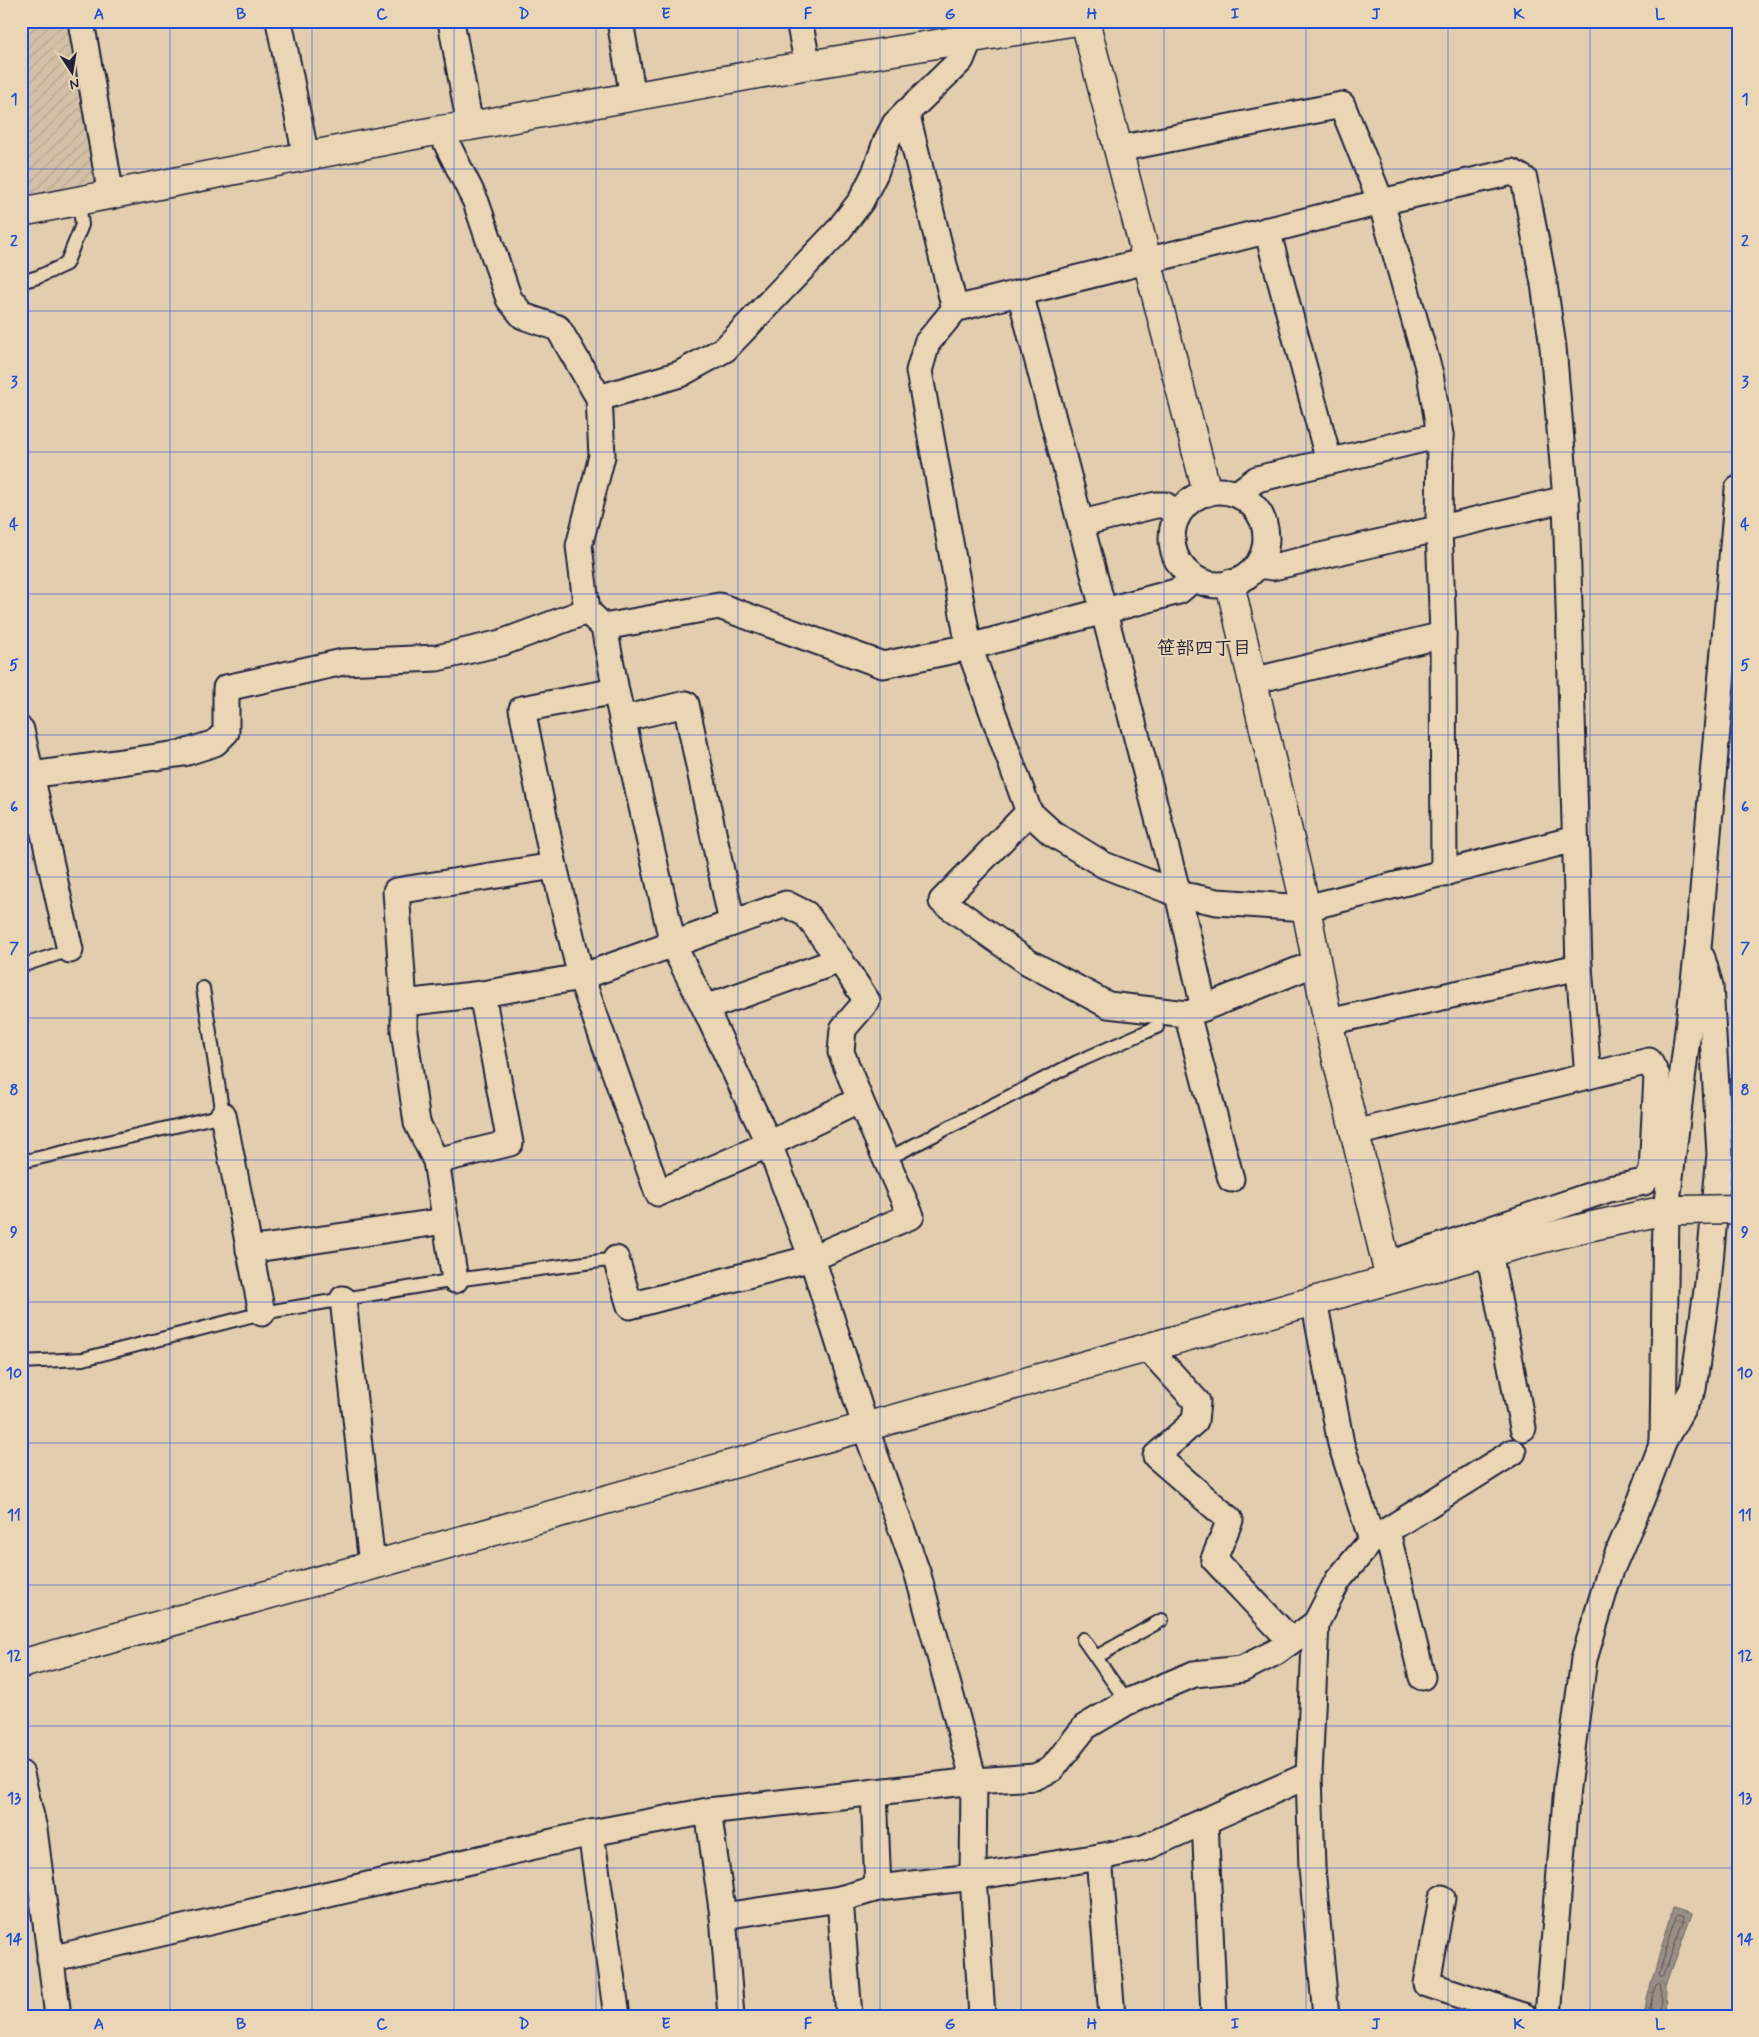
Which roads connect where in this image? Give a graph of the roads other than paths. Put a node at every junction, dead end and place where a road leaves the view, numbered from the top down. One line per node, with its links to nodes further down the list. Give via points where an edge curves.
1 (80, 21): 16 (street)
2 (279, 21): 15 (street)
3 (451, 21): 12 (street)
4 (620, 21): 10 (street)
5 (799, 21): 9 (street)
6 (1077, 21): 8 (street)
7 (1085, 21): 14 (street)
8 (975, 32): 9 (street); 11 (street, via 961,60)
9 (808, 65): 10 (street)
10 (634, 96): 12 (street)
11 (906, 112): 24 (street); 25 (street, via 895,124 861,201 837,232 725,349 680,374)
12 (470, 126): 13 (street)
13 (440, 130): 15 (street); 25 (street, via 476,202 508,298 523,316 558,328)
14 (1118, 149): 18 (street, via 1342,106); 21 (street)
15 (306, 157): 16 (street)
16 (111, 196): 17 (street)
17 (79, 202): 19 (street); 22 (lane, via 82,225 66,264)
18 (1381, 202): 20 (street); 26 (street, via 1430,374); 31 (street, via 1512,172 1524,179 1553,346)
19 (21, 212)
20 (1267, 230): 21 (street); 27 (street)
21 (1147, 261): 23 (street); 29 (street)
22 (21, 282)
23 (1020, 293): 24 (street); 33 (street)
24 (955, 309): 41 (street, via 927,343 919,370)
25 (599, 398): 39 (street, via 602,456 579,546)
26 (1440, 435): 27 (street); 34 (street)
27 (1329, 461): 30 (street, via 1257,480)
28 (1738, 489): 55 (street)
29 (1207, 492): 30 (street); 32 (street, via 1185,504)
30 (1238, 493): 35 (street, via 1259,512 1266,544)
31 (1566, 499): 34 (street); 48 (street)
32 (1177, 515): 33 (street, via 1165,505 1156,505); 36 (street, via 1172,529 1177,557 1183,569)
33 (1082, 523): 38 (street)
34 (1439, 528): 35 (street, via 1273,567); 40 (street)
35 (1258, 566): 37 (street)
36 (1194, 578): 37 (street, via 1218,585); 38 (street, via 1178,591)
37 (1230, 584): 42 (street)
38 (1104, 610): 41 (street); 51 (street)
39 (596, 619): 41 (street, via 719,606 883,665); 43 (street); 46 (street, via 437,658 343,662 226,688 226,732 215,743 184,753)
40 (1444, 635): 42 (street); 50 (street)
41 (969, 647): 47 (street)
42 (1252, 681): 52 (street)
43 (616, 691): 44 (street); 49 (street, via 522,709)
44 (622, 719): 53 (street, via 686,704); 54 (street)
45 (21, 730): 46 (street)
46 (31, 775): 56 (street)
47 (1029, 812): 51 (street, via 1052,833 1104,865); 66 (street, via 942,902 1028,962 1108,1005)
48 (1576, 839): 50 (street); 60 (street)
49 (554, 866): 61 (street); 64 (street, via 396,891)
50 (1444, 874): 52 (street)
51 (1178, 894): 52 (street, via 1217,902); 66 (street)
52 (1306, 908): 58 (street)
53 (732, 924): 54 (street); 57 (street, via 786,904 806,914)
54 (673, 945): 61 (street); 65 (street)
55 (1698, 948): 79 (street); 94 (street, via 1710,986 1720,1154 1708,1283 1692,1389)
56 (70, 950): 59 (lane)
57 (840, 960): 65 (street); 70 (street, via 867,1001 843,1029 841,1052)
58 (1316, 963): 66 (street); 67 (street)
59 (21, 966)
60 (1579, 967): 67 (street); 69 (street)
61 (580, 977): 63 (street); 73 (street, via 658,1193)
62 (203, 988): 71 (lane)
63 (482, 994): 64 (street); 75 (street, via 510,1143)
64 (404, 1002): 75 (street, via 404,1032 417,1124)
65 (705, 1008): 73 (street)
66 (1195, 1011): 68 (street); 77 (street)
67 (1328, 1022): 72 (street)
68 (1156, 1027): 74 (lane, via 1077,1062)
69 (1588, 1076): 72 (street); 85 (street, via 1649,1061 1657,1076 1652,1172 1644,1182 1609,1189)
70 (860, 1100): 73 (street); 74 (street)
71 (223, 1115): 76 (lane); 81 (street)
72 (1355, 1133): 85 (street)
73 (769, 1144): 83 (street)
74 (887, 1159): 83 (street, via 911,1216)
75 (436, 1161): 80 (street)
76 (21, 1162)
77 (1231, 1179)
78 (1738, 1209): 79 (street, bridge)
79 (1675, 1210): 82 (street, via 1583,1228); 94 (street)
80 (445, 1221): 81 (street); 86 (street)
81 (250, 1250): 89 (street)
82 (1489, 1252): 85 (street); 93 (street)
83 (812, 1258): 84 (street, via 630,1306); 92 (street)
84 (616, 1259): 86 (lane)
85 (1388, 1272): 88 (street)
86 (455, 1280): 87 (lane)
87 (343, 1299): 89 (lane); 97 (street)
88 (1314, 1300): 90 (street); 96 (street, via 1341,1444)
89 (262, 1313): 91 (lane, via 82,1359)
90 (1148, 1348): 92 (street); 101 (street, via 1197,1402 1195,1421 1156,1456 1230,1520 1214,1559)
91 (21, 1362)
92 (866, 1426): 97 (street); 108 (street, via 918,1575)
93 (1523, 1428)
94 (1663, 1442): 129 (street, via 1610,1572 1584,1659 1567,1787)
95 (1513, 1452): 96 (street)
96 (1379, 1536): 99 (street, via 1338,1580); 104 (street)
97 (372, 1565): 103 (street)
98 (1162, 1620): 102 (lane)
99 (1316, 1622): 101 (street); 107 (street)
100 (1083, 1639): 102 (lane)
101 (1291, 1641): 105 (street, via 1242,1669 1194,1674)
102 (1096, 1657): 105 (lane)
103 (21, 1664)
104 (1422, 1677)
105 (1127, 1702): 108 (street, via 1085,1726 1052,1769 1034,1777)
106 (21, 1774): 119 (street, via 34,1829)
107 (1309, 1775): 111 (street); 127 (street, via 1312,1868)
108 (974, 1781): 109 (street); 114 (street)
109 (874, 1792): 110 (street); 115 (street)
110 (708, 1811): 112 (street); 118 (street)
111 (1205, 1821): 113 (street, via 1144,1848); 126 (street)
112 (591, 1833): 119 (street); 121 (street)
113 (1099, 1858): 114 (street); 125 (street)
114 (972, 1878): 115 (street); 124 (street)
115 (878, 1888): 117 (street)
116 (1442, 1898): 128 (street, via 1427,1984)
117 (840, 1899): 118 (street); 123 (street)
118 (723, 1916): 122 (street)
119 (50, 1960): 120 (street)
120 (58, 2016)
121 (617, 2016)
122 (730, 2016)
123 (849, 2016)
124 (982, 2016)
125 (1112, 2016)
126 (1214, 2016)
127 (1326, 2016)
128 (1524, 2016)
129 (1548, 2016)

